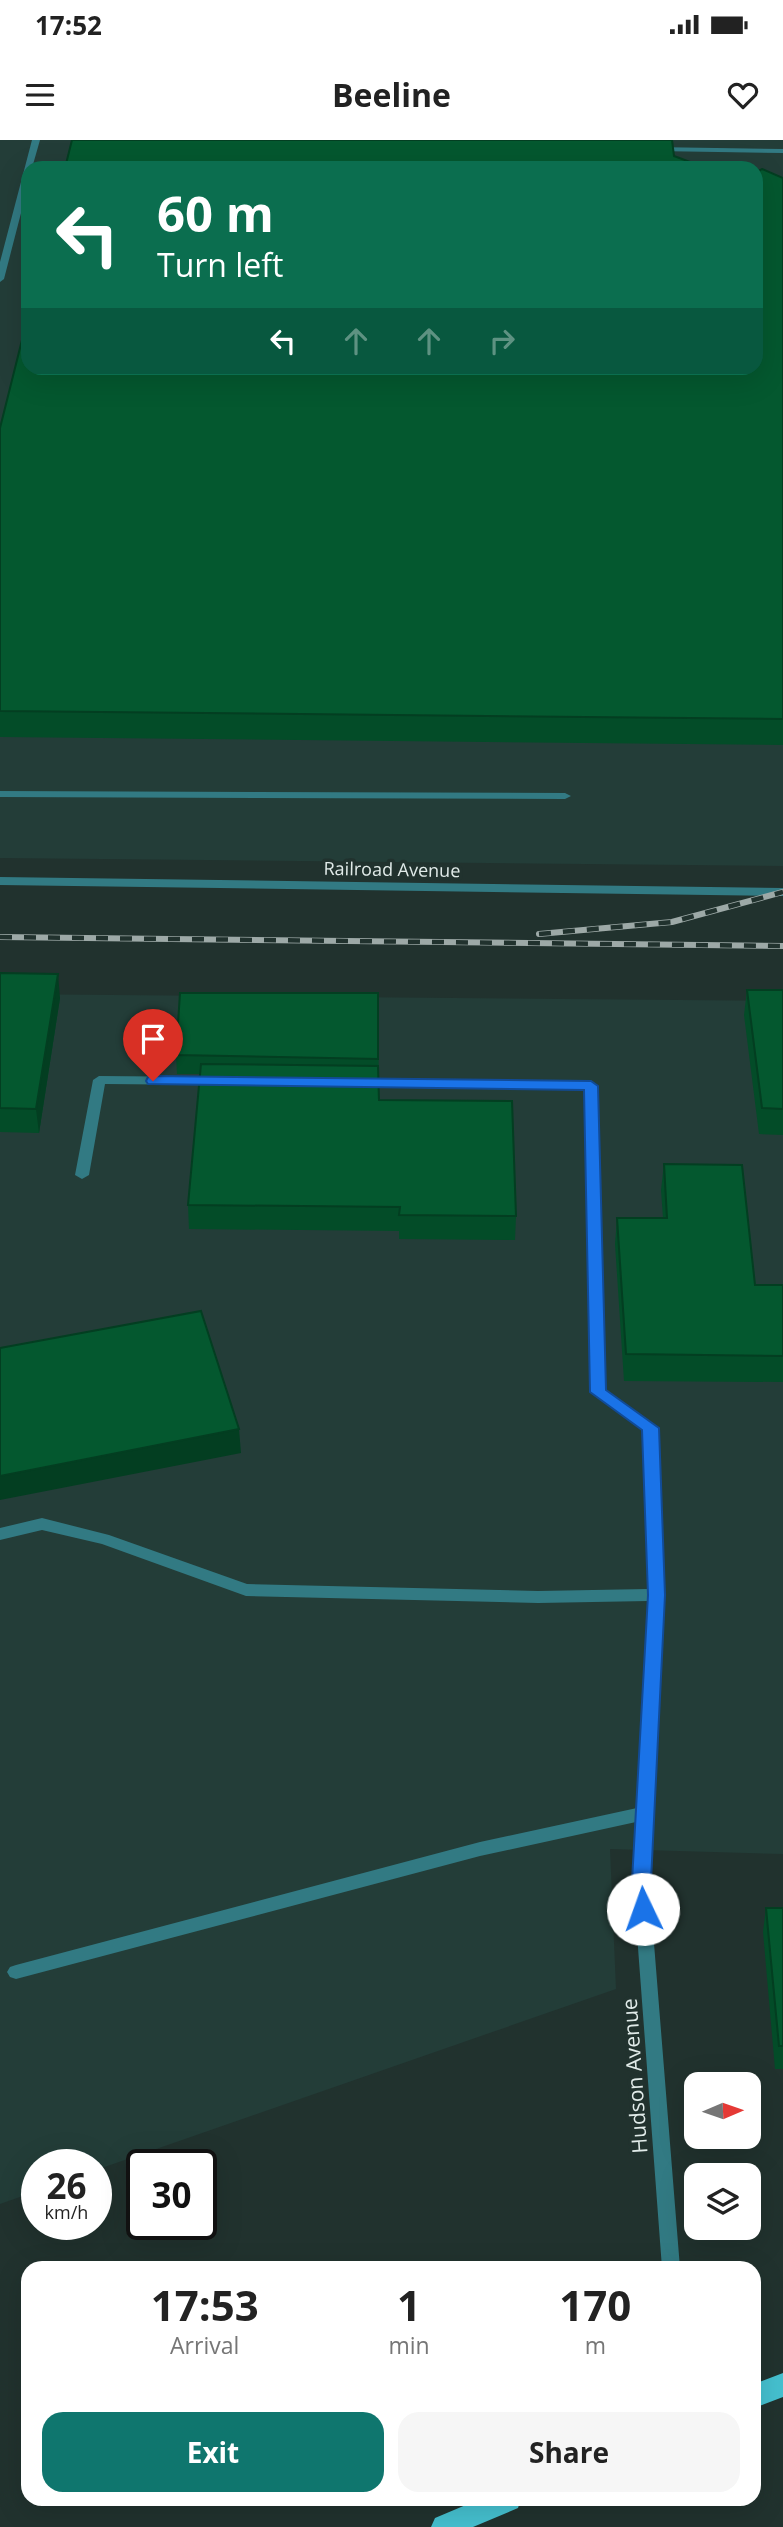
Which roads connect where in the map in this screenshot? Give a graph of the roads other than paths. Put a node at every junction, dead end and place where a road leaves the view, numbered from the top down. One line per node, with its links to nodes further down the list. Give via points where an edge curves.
1 (36, 140): 4 (street)
2 (646, 149): 3 (street)
3 (783, 151)
4 (30, 161)
5 (21, 196): 6 (street)
6 (0, 279)
7 (0, 794): 8 (street)
8 (565, 796)
9 (0, 881): 10 (street, Railroad Avenue)
10 (783, 892)
11 (236, 1082): 13 (street, via 99,1080)
12 (345, 1083): 15 (street, Hudson Avenue, via 591,1086 598,1392 650,1428)
13 (82, 1175)
14 (0, 1534): 15 (street, via 42,1524 104,1539 246,1590)
15 (656, 1595): 16 (street, Hudson Avenue)
16 (645, 1813): 17 (street, via 481,1849); 18 (street, Hudson Avenue, via 641,1881)
17 (16, 1972)
18 (670, 2261)
19 (783, 2385): 20 (main road)
20 (761, 2393)
21 (493, 2506): 22 (main road)
22 (444, 2527)

